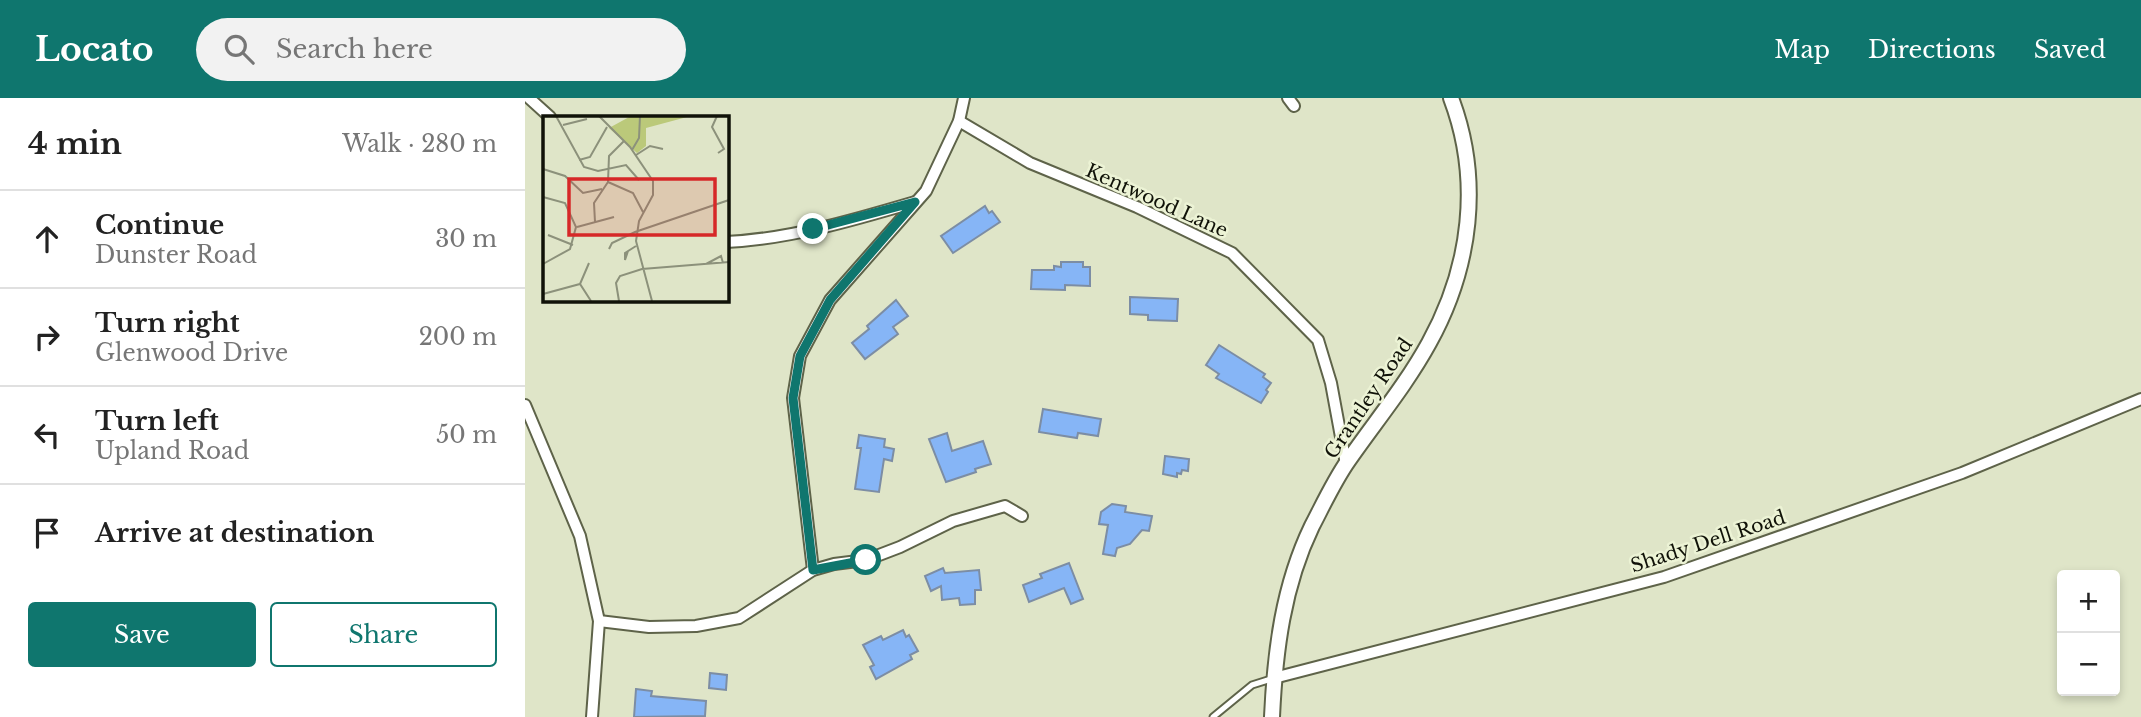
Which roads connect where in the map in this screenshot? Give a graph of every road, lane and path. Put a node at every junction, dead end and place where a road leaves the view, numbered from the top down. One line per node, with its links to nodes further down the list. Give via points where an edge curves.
1 (529, 98): 4 (street)
2 (964, 98): 5 (street)
3 (1451, 98): 10 (street, Grantley Road, via 1469,184 1469,219 1459,274 1429,344)
4 (549, 116)
5 (959, 121): 6 (street, via 926,191); 10 (street, Kentwood Lane, via 1030,163 1232,253 1318,340)
6 (915, 202): 7 (street, via 813,229); 12 (street, via 830,300 800,356 793,398)
7 (728, 242)
8 (2141, 399): 14 (street, Shady Dell Road, via 1962,473 1664,577)
9 (525, 405): 13 (street, via 580,536)
10 (1346, 464): 14 (street, Grantley Road, via 1297,563 1284,608)
11 (1022, 516): 12 (street, via 1005,506 953,522 866,560)
12 (813, 570): 13 (street, via 739,618 696,626)
13 (599, 621): 15 (street)
14 (1274, 678): 16 (lane, via 1252,685); 17 (street, Grantley Road)
15 (592, 717)
16 (1213, 717)
17 (1272, 717)

